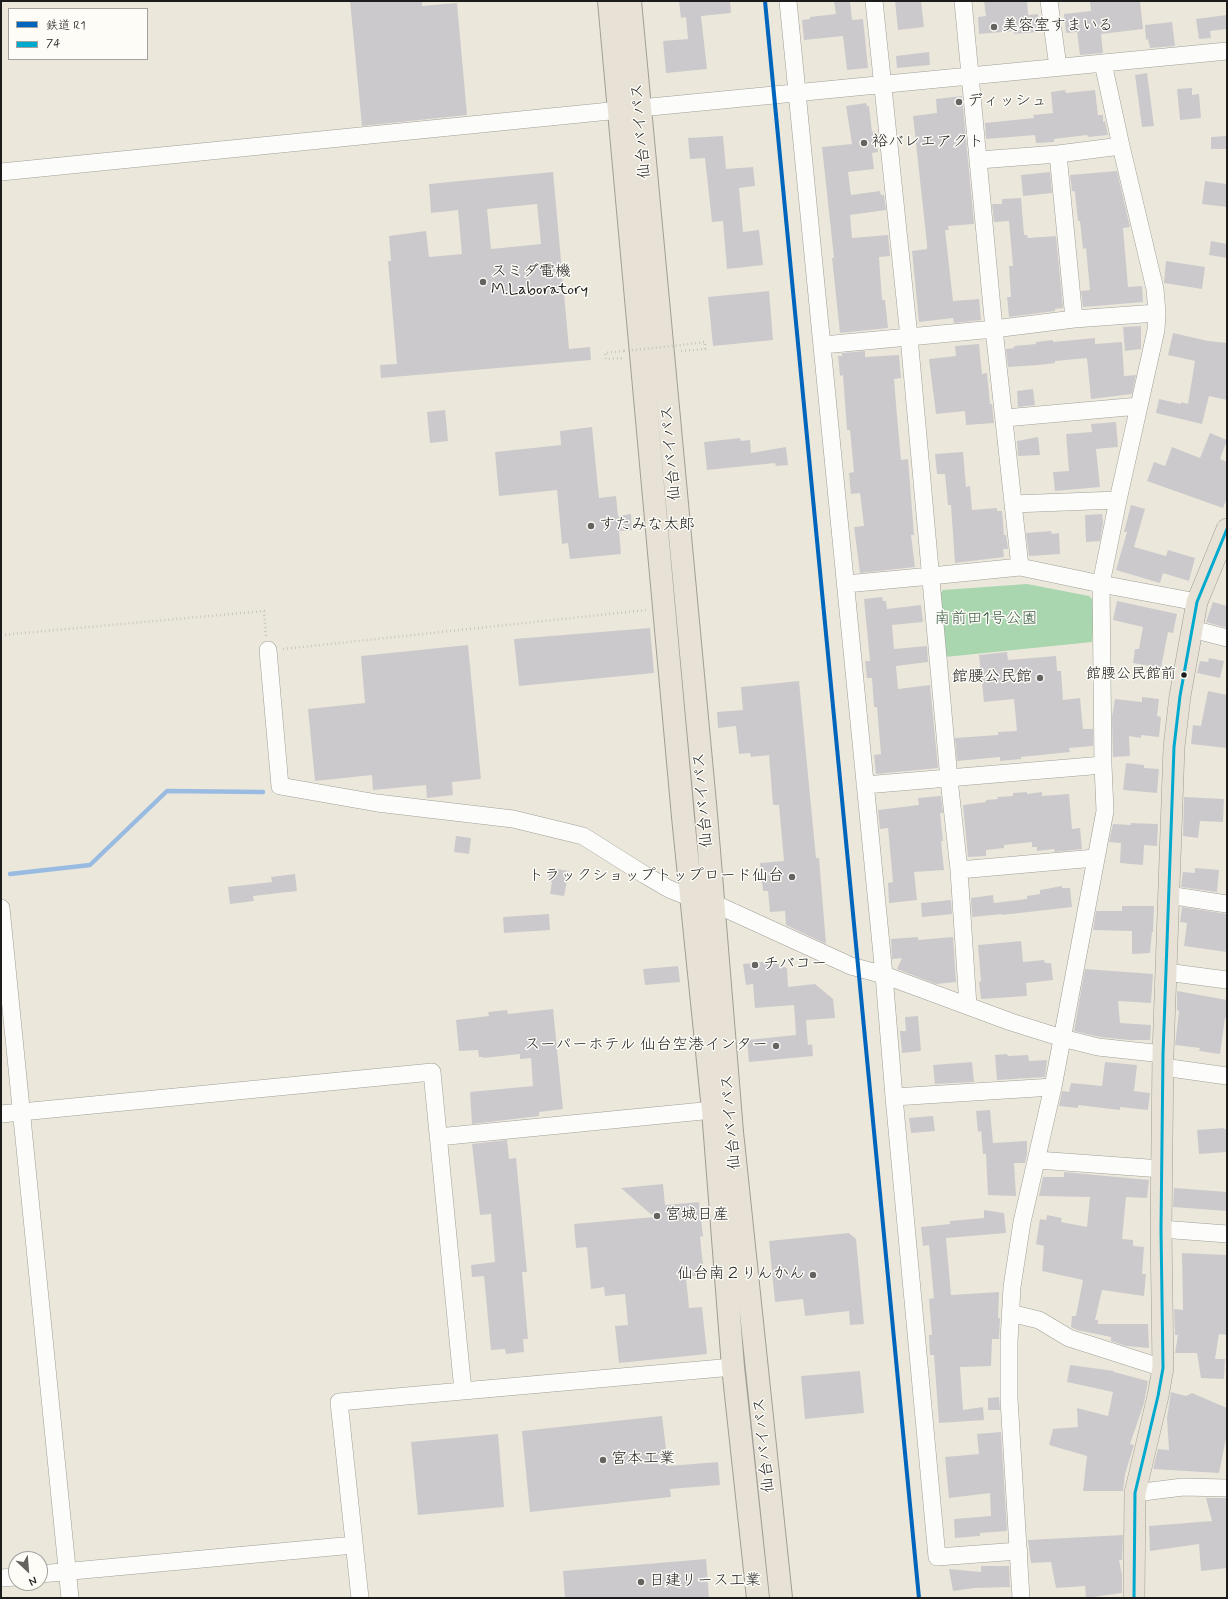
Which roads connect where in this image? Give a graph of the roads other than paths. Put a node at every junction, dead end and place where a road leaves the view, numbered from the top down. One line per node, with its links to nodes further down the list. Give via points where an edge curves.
1 (609, 1): 14 (highway, 仙台バイパス)
2 (630, 1): 13 (highway, 仙台バイパス)
3 (788, 1): 12 (street)
4 (874, 1): 11 (street)
5 (963, 1): 10 (street)
6 (1049, 1): 9 (street)
7 (1227, 51): 8 (street)
8 (1103, 63): 9 (street); 15 (street)
9 (1058, 67): 10 (street)
10 (970, 76): 11 (street); 17 (street)
11 (882, 84): 12 (street); 22 (street)
12 (798, 93): 13 (street); 23 (street)
13 (640, 108): 14 (street); 44 (highway, 仙台バイパス, via 704,794)
14 (618, 111): 18 (street); 44 (highway, 仙台バイパス, via 683,817)
15 (1120, 146): 16 (street); 19 (street, via 1155,289)
16 (1058, 154): 17 (street); 20 (street)
17 (979, 160): 21 (street)
18 (1, 172)
19 (1157, 313): 20 (street); 24 (street, via 1156,330)
20 (1074, 319): 21 (street)
21 (994, 329): 22 (street); 25 (street)
22 (909, 337): 23 (street); 31 (street)
23 (823, 345): 32 (street)
24 (1139, 406): 25 (street); 26 (street)
25 (1005, 418): 27 (street)
26 (1118, 500): 27 (street); 33 (street)
27 (1013, 504): 30 (street)
28 (1227, 529): 29 (main road)
29 (1220, 563): 34 (main road)
30 (1020, 566): 31 (street); 33 (street)
31 (931, 576): 32 (street); 39 (street)
32 (846, 584): 40 (street)
33 (1101, 584): 34 (street); 38 (street)
34 (1198, 602): 35 (main road)
35 (1192, 629): 36 (street); 43 (main road, via 1174,747)
36 (1227, 638)
37 (268, 650): 44 (street, via 280,786 377,803 513,819 583,836 669,889)
38 (1103, 764): 39 (street); 41 (street, via 1105,811)
39 (949, 779): 40 (street); 42 (street)
40 (865, 786): 48 (street)
41 (1096, 858): 42 (street); 51 (street)
42 (959, 870): 50 (street)
43 (1168, 895): 45 (street); 47 (main road)
44 (702, 900): 48 (street, via 839,961); 56 (highway, 仙台バイパス); 77 (highway, 仙台バイパス, via 732,1132)
45 (1227, 904)
46 (1, 908): 57 (street)
47 (1166, 972): 49 (street); 52 (main road)
48 (884, 975): 50 (street); 55 (street)
49 (1227, 980)
50 (968, 1006): 51 (street)
51 (1062, 1038): 52 (street, via 1098,1048); 54 (street)
52 (1163, 1060): 53 (street); 61 (main road)
53 (1227, 1076)
54 (1054, 1087): 55 (street); 60 (street)
55 (894, 1097): 71 (street, via 937,1557)
56 (713, 1110): 59 (street); 65 (highway, 仙台バイパス)
57 (21, 1112): 58 (street); 59 (street, via 432,1072); 72 (street)
58 (1, 1114)
59 (438, 1137): 67 (street)
60 (1036, 1160): 61 (street); 64 (street, via 1022,1222)
61 (1162, 1169): 62 (main road)
62 (1161, 1230): 63 (street); 66 (main road)
63 (1227, 1234)
64 (1010, 1313): 66 (street, via 1039,1320 1069,1338); 71 (street, via 1009,1399)
65 (733, 1367): 67 (street); 76 (highway, 仙台バイパス)
66 (1163, 1368): 69 (main road)
67 (463, 1391): 70 (street, via 339,1402)
68 (1227, 1488): 69 (street, via 1183,1487)
69 (1135, 1493): 79 (main road)
70 (354, 1545): 72 (street); 75 (street)
71 (1019, 1551): 78 (street)
72 (66, 1572): 73 (street); 74 (street)
73 (48, 1573)
74 (70, 1598)
75 (360, 1598)
76 (758, 1598)
77 (781, 1598)
78 (1021, 1598)
79 (1134, 1598)

